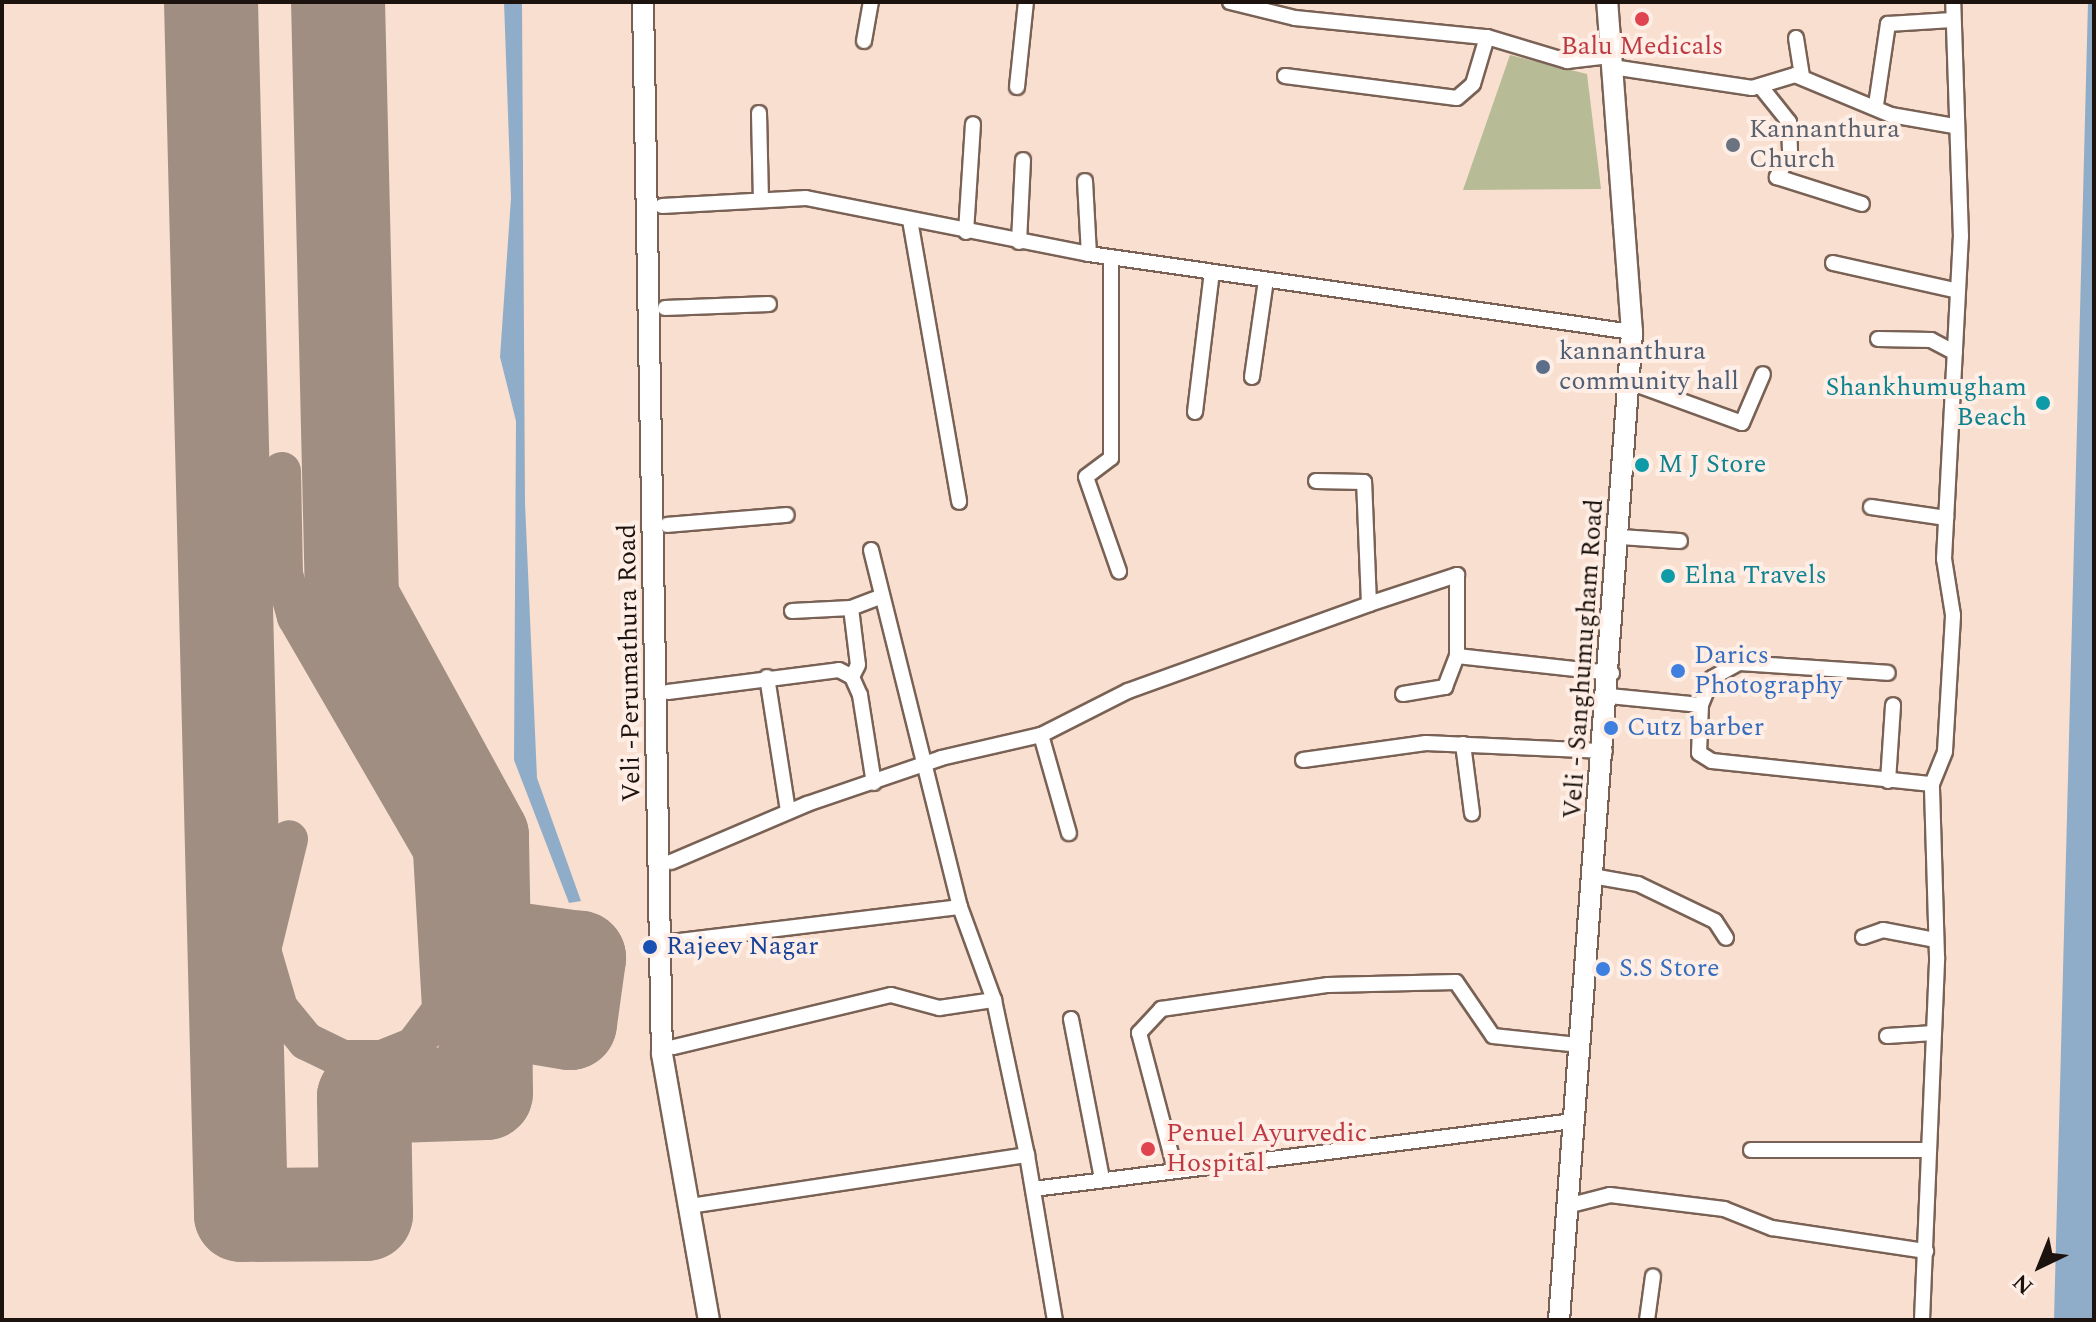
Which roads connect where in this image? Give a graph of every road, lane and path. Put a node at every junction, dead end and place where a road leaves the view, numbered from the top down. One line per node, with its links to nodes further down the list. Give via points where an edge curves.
1 (643, 2): 103 (main road, Veli -Perumathura Road, via 662,1054)
2 (655, 2): 25 (main road)
3 (871, 2): 11 (street)
4 (1026, 2): 15 (street)
5 (1230, 2): 9 (street, via 1295,18)
6 (1607, 2): 12 (main road, Veli - Sanghumugham Road)
7 (1953, 2): 8 (street)
8 (1952, 20): 17 (street, via 1888,24); 20 (street)
9 (1487, 37): 12 (street, via 1567,61); 13 (street, via 1473,84 1457,98)
10 (1796, 38): 14 (street)
11 (864, 41)
12 (1611, 61): 16 (street); 37 (main road, Veli - Sanghumugham Road)
13 (1285, 76)
14 (1802, 77): 16 (street); 17 (street)
15 (1017, 87)
16 (1761, 87): 24 (street, via 1789,122 1790,155 1777,177)
17 (1876, 105): 20 (street, via 1891,115)
18 (759, 113): 23 (street)
19 (973, 124): 27 (street)
20 (1954, 126): 34 (street)
21 (1023, 160): 28 (street)
22 (1085, 181): 29 (street)
23 (761, 200): 25 (street); 26 (street, via 806,198)
24 (1862, 204)
25 (662, 206): 36 (main road)
26 (910, 220): 27 (street); 45 (street)
27 (966, 232): 28 (street)
28 (1019, 242): 29 (street)
29 (1089, 254): 30 (street)
30 (1111, 257): 32 (street); 53 (street, via 1111,458 1086,477)
31 (1833, 263): 34 (street)
32 (1212, 272): 33 (street); 43 (street)
33 (1266, 280): 37 (street); 41 (street)
34 (1958, 291): 39 (street)
35 (769, 304): 36 (street)
36 (665, 308): 49 (main road)
37 (1632, 332): 42 (main road, Veli - Sanghumugham Road)
38 (1878, 339): 39 (street, via 1931,340)
39 (1955, 353): 48 (street)
40 (1763, 374): 42 (street, via 1742,423)
41 (1252, 377)
42 (1629, 382): 50 (main road, Veli - Sanghumugham Road)
43 (1195, 412)
44 (1316, 481): 55 (street, via 1364,482)
45 (959, 502)
46 (1871, 507): 48 (street)
47 (787, 515): 49 (street)
48 (1946, 518): 75 (street, via 1953,615 1947,735)
49 (667, 525): 63 (main road)
50 (1620, 537): 51 (street); 59 (main road, Veli - Sanghumugham Road)
51 (1680, 541)
52 (871, 550): 54 (street)
53 (1119, 571)
54 (882, 596): 56 (street); 72 (street)
55 (1369, 604): 58 (street, via 1457,575); 68 (street, via 1128,691)
56 (851, 608): 57 (street); 62 (street, via 858,665)
57 (792, 611)
58 (1457, 656): 59 (street); 64 (street, via 1445,687)
59 (1612, 673): 65 (main road, Veli - Sanghumugham Road)
60 (1888, 673): 66 (street, via 1739,663 1712,678)
61 (767, 677): 62 (street, via 839,670); 63 (street); 76 (street)
62 (852, 677): 74 (street)
63 (668, 692): 79 (main road)
64 (1403, 694)
65 (1609, 696): 66 (street); 70 (main road, Veli - Sanghumugham Road)
66 (1701, 705): 73 (street, via 1705,758)
67 (1893, 705): 73 (street)
68 (1041, 735): 72 (street); 78 (street)
69 (1463, 744): 70 (street); 71 (street, via 1347,748); 77 (street)
70 (1605, 751): 80 (main road, Veli - Sanghumugham Road)
71 (1303, 760)
72 (924, 765): 74 (street); 81 (street)
73 (1888, 781): 75 (street)
74 (874, 783): 76 (street)
75 (1932, 784): 84 (street)
76 (788, 811): 79 (street)
77 (1472, 813)
78 (1069, 833)
79 (671, 862): 85 (main road)
80 (1592, 876): 83 (street, via 1638,884 1715,921); 90 (main road, Veli - Sanghumugham Road)
81 (960, 907): 85 (street); 86 (street)
82 (1863, 937): 84 (street, via 1883,930)
83 (1726, 938)
84 (1936, 940): 88 (street)
85 (670, 942): 91 (main road)
86 (994, 1000): 91 (street, via 939,1008 885,996); 95 (street)
87 (1071, 1019): 97 (street)
88 (1934, 1033): 89 (street); 94 (street)
89 (1887, 1036)
90 (1578, 1045): 92 (main road, Veli - Sanghumugham Road); 96 (street, via 1493,1036 1456,982 1328,985 1161,1009 1139,1033)
91 (674, 1047): 99 (main road)
92 (1573, 1121): 96 (street); 100 (main road, Veli - Sanghumugham Road)
93 (1751, 1150): 94 (street)
94 (1929, 1150): 101 (street)
95 (1027, 1155): 98 (street); 99 (street)
96 (1175, 1169): 97 (street)
97 (1102, 1179): 98 (street)
98 (1034, 1189): 105 (street)
99 (696, 1205): 104 (main road)
100 (1567, 1206): 101 (street, via 1610,1195 1724,1209 1772,1228); 106 (main road, Veli - Sanghumugham Road)
101 (1926, 1251): 108 (street)
102 (1653, 1276): 107 (street)
103 (709, 1320)
104 (719, 1320)
105 (1055, 1320)
106 (1559, 1320)
107 (1647, 1320)
108 (1922, 1320)

